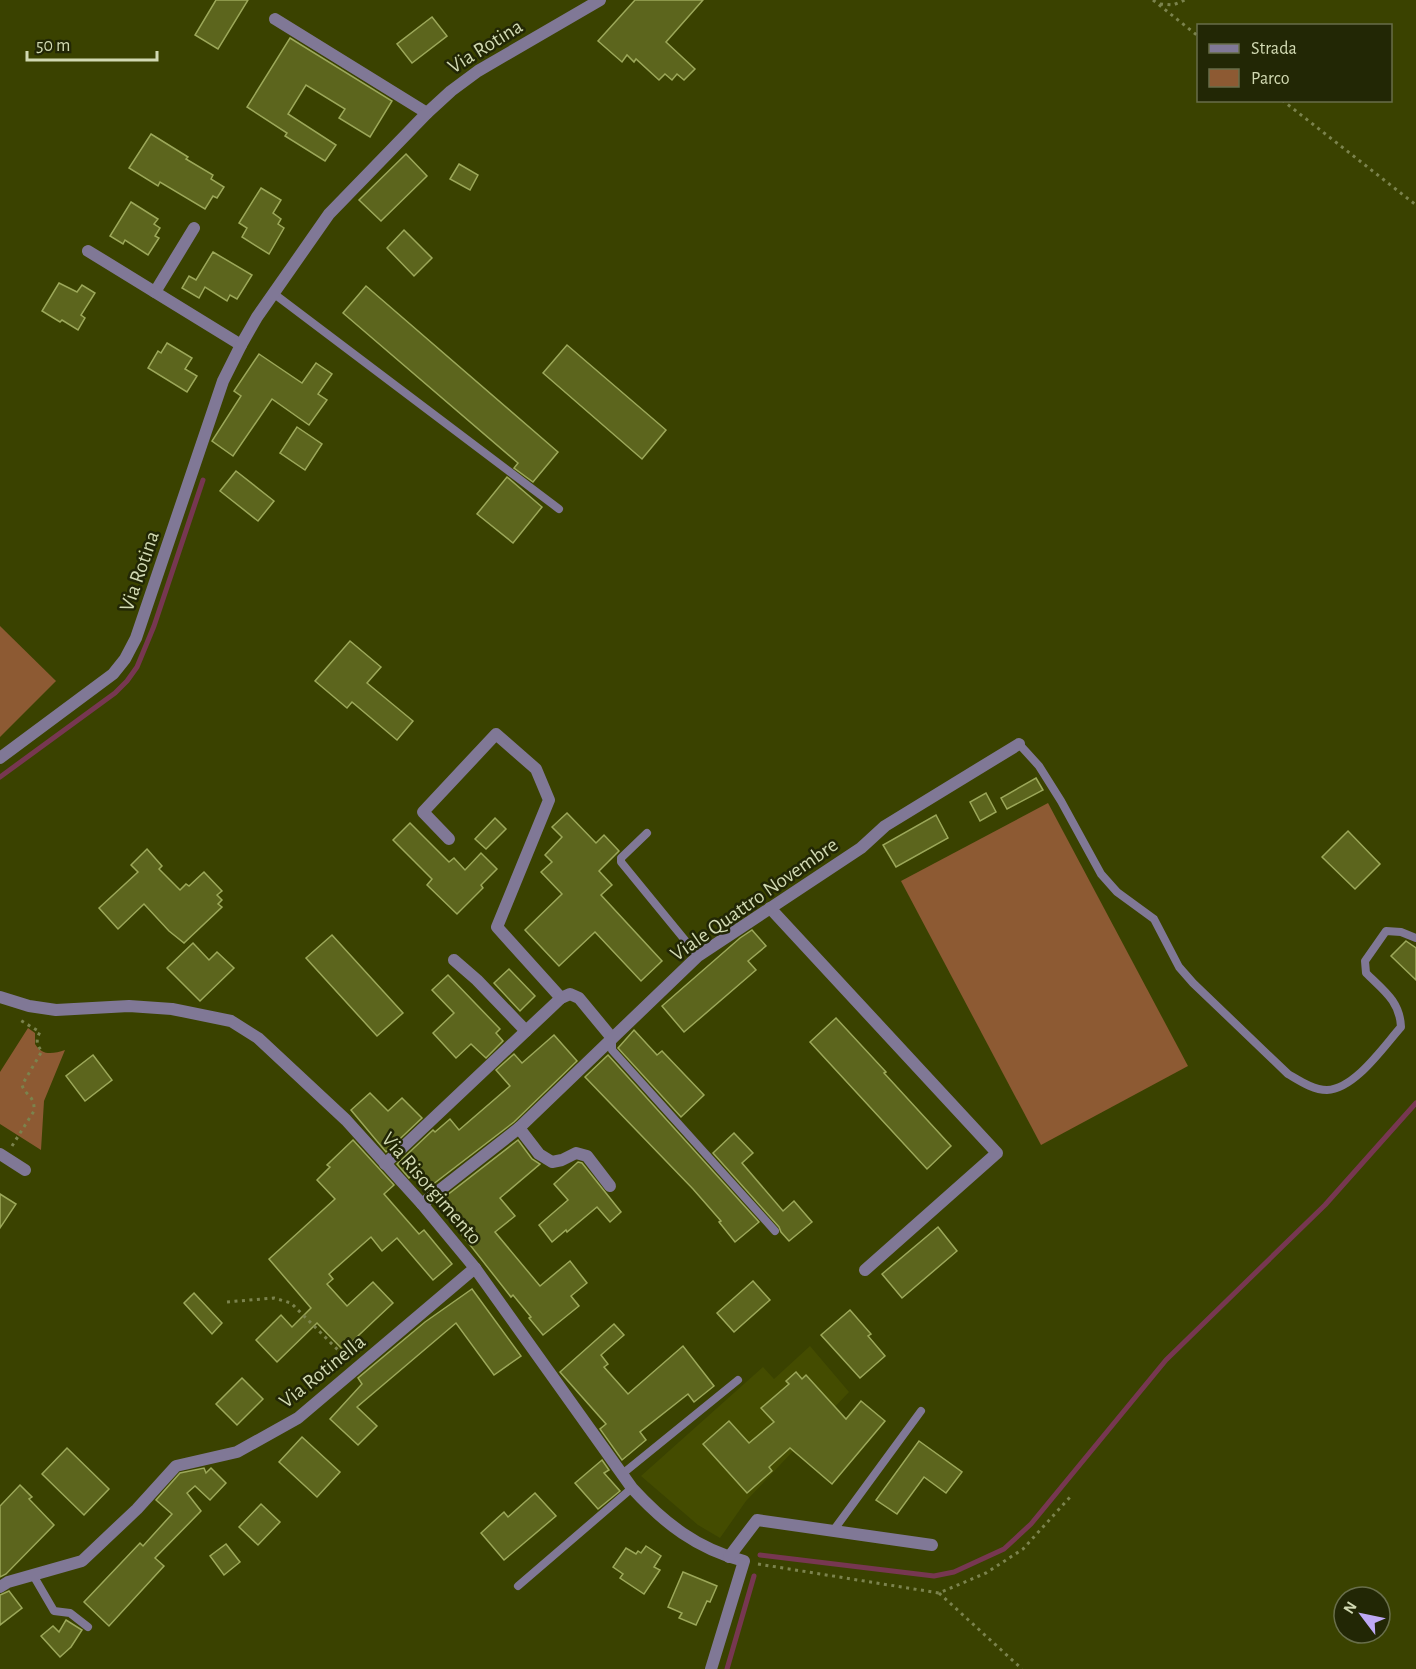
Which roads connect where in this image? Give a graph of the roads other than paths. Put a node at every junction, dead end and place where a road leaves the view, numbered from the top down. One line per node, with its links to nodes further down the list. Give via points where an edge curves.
1 (600, 0): 3 (street, Via Rotina, via 478,71)
2 (275, 19): 3 (street)
3 (427, 113): 7 (street, Via Rotina, via 329,214)
4 (194, 228): 6 (street)
5 (88, 251): 6 (street)
6 (155, 292): 8 (street)
7 (273, 293): 8 (street, Via Rotina); 9 (lane)
8 (241, 345): 11 (street, Via Rotina, via 223,381 136,638 125,659 113,674)
9 (559, 509)
10 (1019, 744): 14 (street, Viale Quattro Novembre, via 885,826 861,848); 15 (lane, via 1039,766 1101,874 1117,892 1154,919 1179,967 1288,1074 1307,1086 1328,1090 1347,1084 1401,1027 1401,1013 1392,998 1366,973 1365,961 1386,931)
11 (0, 758)
12 (647, 833): 16 (lane, via 621,862)
13 (449, 839): 18 (street, via 423,812 496,734 536,769 549,800 497,927)
14 (770, 908): 16 (street, Viale Quattro Novembre); 30 (street, via 997,1153)
15 (1416, 938)
16 (698, 956): 21 (street, Viale Quattro Novembre)
17 (454, 960): 20 (street)
18 (561, 998): 20 (street); 21 (street, via 570,994 579,998)
19 (4, 999): 24 (street, Via Risorgimento, via 56,1010 129,1006 172,1009 231,1021 258,1038 346,1120)
20 (526, 1031): 24 (street)
21 (612, 1038): 22 (street, Viale Quattro Novembre); 28 (lane, via 612,1050)
22 (519, 1128): 26 (street, via 539,1154 552,1162 576,1153 587,1156); 27 (street, Viale Quattro Novembre)
23 (2, 1156): 25 (street)
24 (386, 1164): 27 (street, Via Risorgimento)
25 (25, 1170)
26 (610, 1186)
27 (422, 1204): 29 (street, Via Risorgimento)
28 (775, 1231)
29 (475, 1268): 33 (street, Via Risorgimento); 38 (street, Via Rotinella, via 298,1418 237,1452 176,1466 82,1561)
30 (866, 1270)
31 (738, 1380): 33 (lane)
32 (921, 1411): 35 (lane)
33 (621, 1475): 34 (street, Via Risorgimento)
34 (632, 1488): 37 (street, Via Risorgimento, via 652,1510 688,1538); 39 (lane)
35 (833, 1531): 36 (street); 37 (street, via 757,1520)
36 (932, 1545)
37 (729, 1557): 42 (street, Via Risorgimento, via 744,1561)
38 (33, 1575): 40 (street, Via Rotinella); 41 (lane, via 54,1611 70,1613)
39 (518, 1586)
40 (0, 1587)
41 (88, 1627)
42 (711, 1669)

